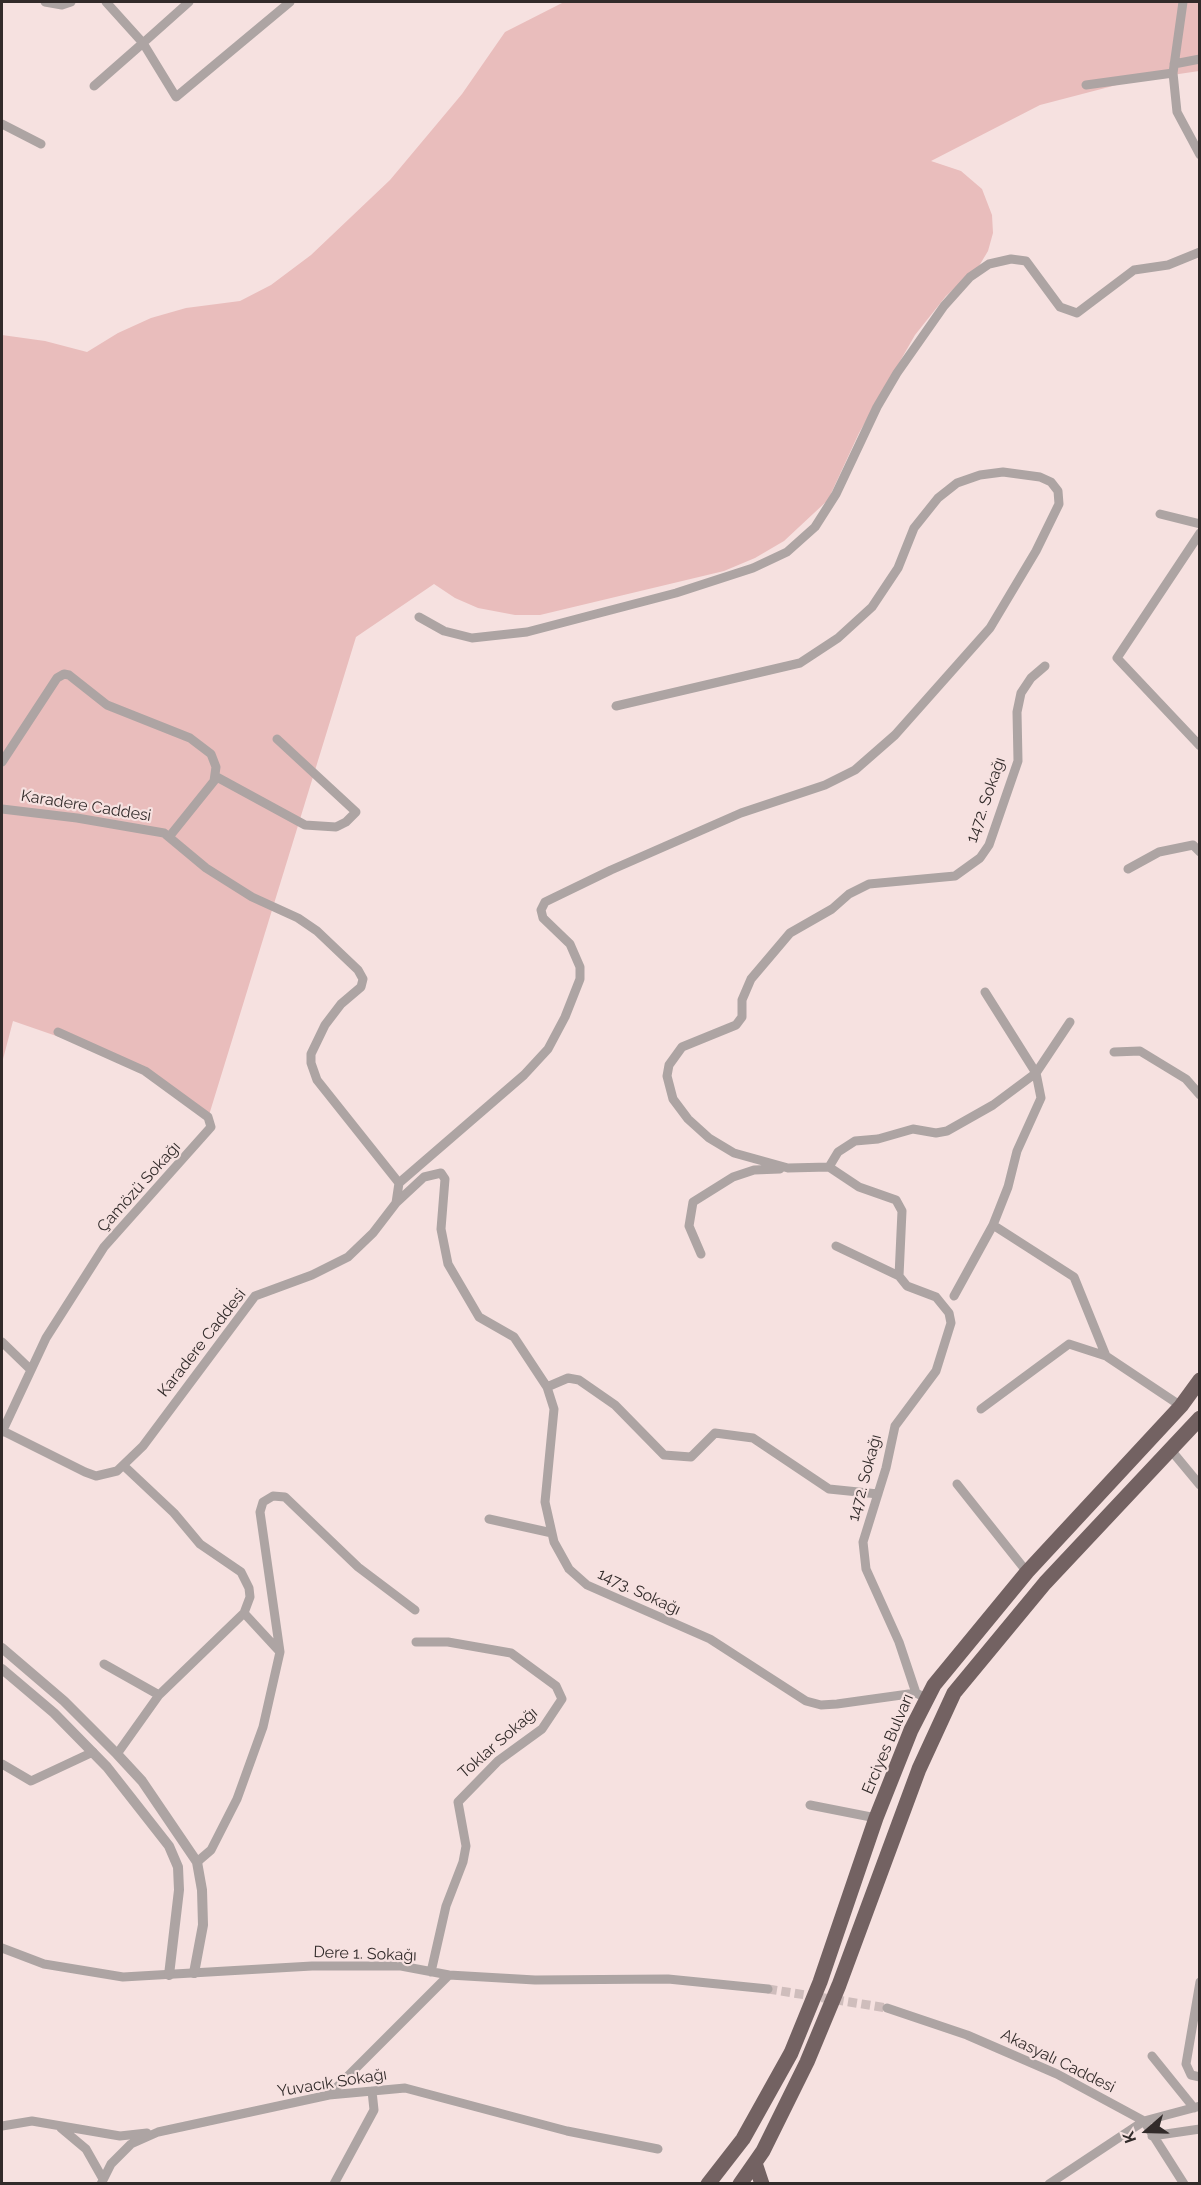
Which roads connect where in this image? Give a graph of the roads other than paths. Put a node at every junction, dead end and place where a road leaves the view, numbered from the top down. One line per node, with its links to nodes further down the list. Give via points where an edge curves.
1 (45, 2): 2 (street)
2 (71, 2)
3 (106, 2): 7 (street)
4 (189, 2): 7 (street)
5 (290, 2): 7 (street, via 176,97)
6 (1183, 2): 9 (street)
7 (143, 43): 11 (street)
8 (1200, 59): 9 (street)
9 (1174, 69): 10 (street); 14 (street, via 1177,112)
10 (1086, 85)
11 (94, 86)
12 (2, 124): 13 (street)
13 (40, 144)
14 (1200, 155)
15 (1200, 252): 19 (street, via 1168,265 1134,270 1077,313 1060,307 1026,261 1011,259 989,264 970,277 944,306 897,373 816,526 787,552 753,568 676,593 527,632 472,638 444,631)
16 (1160, 514): 17 (street)
17 (1200, 524)
18 (1200, 532): 23 (street, via 1117,658)
19 (419, 617)
20 (1045, 666): 37 (street, 1472. Sokağı, via 1021,693 1017,711 1018,761 992,836 980,858 955,876 869,884 849,894 780,943 746,989 742,1017 736,1025 682,1047 674,1056 669,1088 688,1119 734,1153)
21 (616, 706): 38 (street, via 800,663 838,638 872,608 898,568 914,528 938,498 957,483 1003,472 1040,477 1058,491 1059,504 1036,551 990,628 895,735 855,770 825,785 741,813 545,902 543,918 570,944 580,967 580,979 565,1017 548,1049 524,1075)
22 (277, 739): 25 (street, via 356,812 346,822 336,827 305,825)
23 (1200, 746)
24 (2, 762): 25 (street, via 57,678 67,674 107,705 190,738 211,754)
25 (215, 776): 27 (street)
26 (2, 808): 27 (street, Karadere Caddesi, via 164,833)
27 (169, 837): 38 (street, Karadere Caddesi, via 206,868 317,931 361,972 361,987 325,1025 310,1063 317,1080)
28 (1200, 852): 29 (street, via 1193,845 1158,852)
29 (1128, 869)
30 (985, 992): 34 (street)
31 (1070, 1022): 34 (street)
32 (58, 1032): 47 (street, Çamözü Sokağı, via 145,1071 208,1117 211,1127 104,1247 46,1338)
33 (1114, 1052): 35 (street, via 1140,1051 1186,1079)
34 (1036, 1073): 36 (street, via 993,1105 947,1131 913,1129 855,1141 838,1152); 40 (street, via 1041,1098 1017,1150)
35 (1200, 1095)
36 (830, 1167): 37 (street, 1472. Sokağı); 43 (street, via 859,1187 899,1203)
37 (788, 1168): 42 (street, via 754,1170 698,1197 690,1208 689,1226)
38 (399, 1183): 39 (street, Karadere Caddesi)
39 (396, 1203): 49 (street, 1473. Sokağı, via 424,1178 443,1174 441,1229 448,1264 479,1317 514,1337); 55 (street, Karadere Caddesi, via 348,1257 255,1296 143,1446)
40 (993, 1225): 44 (street); 46 (street, via 1074,1277)
41 (836, 1246): 43 (street, 1472. Sokağı)
42 (701, 1254)
43 (899, 1276): 58 (street, 1472. Sokağı, via 907,1286 925,1291 944,1304 951,1323 936,1371 895,1426)
44 (954, 1296)
45 (2, 1342): 47 (street)
46 (1106, 1356): 50 (street); 51 (street, via 1069,1344)
47 (32, 1370): 53 (street, Çamözü Sokağı)
48 (1200, 1380): 50 (highway, Erciyes Bulvarı)
49 (548, 1387): 58 (street, via 568,1378 579,1380 615,1405 664,1455 691,1457 715,1432 753,1438 829,1489); 60 (street, 1473. Sokağı, via 554,1408 544,1502)
50 (1181, 1406): 61 (highway, Erciyes Bulvarı)
51 (981, 1409)
52 (1200, 1418): 54 (highway)
53 (2, 1431): 55 (street, Karadere Caddesi, via 96,1476 107,1475)
54 (1170, 1449): 57 (street); 97 (highway, via 1046,1583 954,1693 918,1769 839,1986 807,2062)
55 (123, 1465): 63 (street, via 200,1544 241,1572 250,1597)
56 (957, 1484): 61 (street)
57 (1200, 1485)
58 (878, 1494): 70 (street, 1472. Sokağı, via 863,1542 866,1569)
59 (489, 1519): 60 (street)
60 (552, 1533): 70 (street, 1473. Sokağı, via 569,1569 587,1585 710,1639 806,1701 821,1705)
61 (1027, 1572): 70 (highway, Erciyes Bulvarı)
62 (415, 1610): 66 (street, via 358,1567 285,1497 273,1496 263,1502 260,1512)
63 (244, 1613): 66 (street); 69 (street)
64 (416, 1642): 78 (street, Toklar Sokağı, via 448,1642 511,1653 556,1686 561,1694 560,1704 542,1729 498,1761 458,1802 466,1846 464,1862 446,1906)
65 (2, 1648): 72 (street, via 64,1701)
66 (280, 1652): 76 (street, via 263,1727 237,1799 211,1850)
67 (104, 1664): 69 (street)
68 (2, 1670): 71 (street)
69 (159, 1695): 72 (street)
70 (922, 1695): 75 (highway, Erciyes Bulvarı)
71 (93, 1752): 73 (street, via 31,1781); 80 (street, via 169,1846 178,1867)
72 (117, 1754): 76 (street, via 142,1781)
73 (2, 1764)
74 (810, 1805): 75 (street)
75 (876, 1818): 99 (highway, Erciyes Bulvarı, via 820,1982 791,2053)
76 (197, 1862): 79 (street, via 203,1924)
77 (2, 1947): 80 (street, Dere 1. Sokağı, via 44,1964 112,1975)
78 (431, 1972): 79 (street, Dere 1. Sokağı, via 401,1966 312,1966); 81 (street, Dere 1. Sokağı)
79 (194, 1973): 80 (street, Dere 1. Sokağı)
80 (169, 1975)
81 (449, 1975): 83 (street, Dere 1. Sokağı, via 535,1980 668,1979); 88 (street)
82 (1200, 1982): 86 (street, via 1186,2064 1191,2075)
83 (768, 1989)
84 (887, 2008): 90 (street, Akasyalı Caddesi, via 967,2035 1057,2074)
85 (1152, 2056): 89 (street)
86 (1200, 2077)
87 (372, 2091): 88 (street, Yuvacık Sokağı); 96 (street, Yuvacık Sokağı, via 405,2088 567,2131); 100 (street, via 374,2110)
88 (329, 2095): 94 (street, Yuvacık Sokağı)
89 (1197, 2107): 90 (street)
90 (1143, 2121): 95 (street); 103 (street)
91 (2, 2126): 92 (street, via 32,2121)
92 (60, 2127): 94 (street, via 120,2136); 98 (street, via 86,2149)
93 (1200, 2129): 95 (street)
94 (158, 2132): 98 (street, Yuvacık Sokağı, via 131,2144 111,2164)
95 (1152, 2136): 104 (street)
96 (658, 2149)
97 (755, 2163): 101 (highway); 102 (highway)
98 (102, 2181)
99 (715, 2181)
100 (334, 2184)
101 (740, 2184)
102 (762, 2184)
103 (1049, 2184)
104 (1184, 2184)

